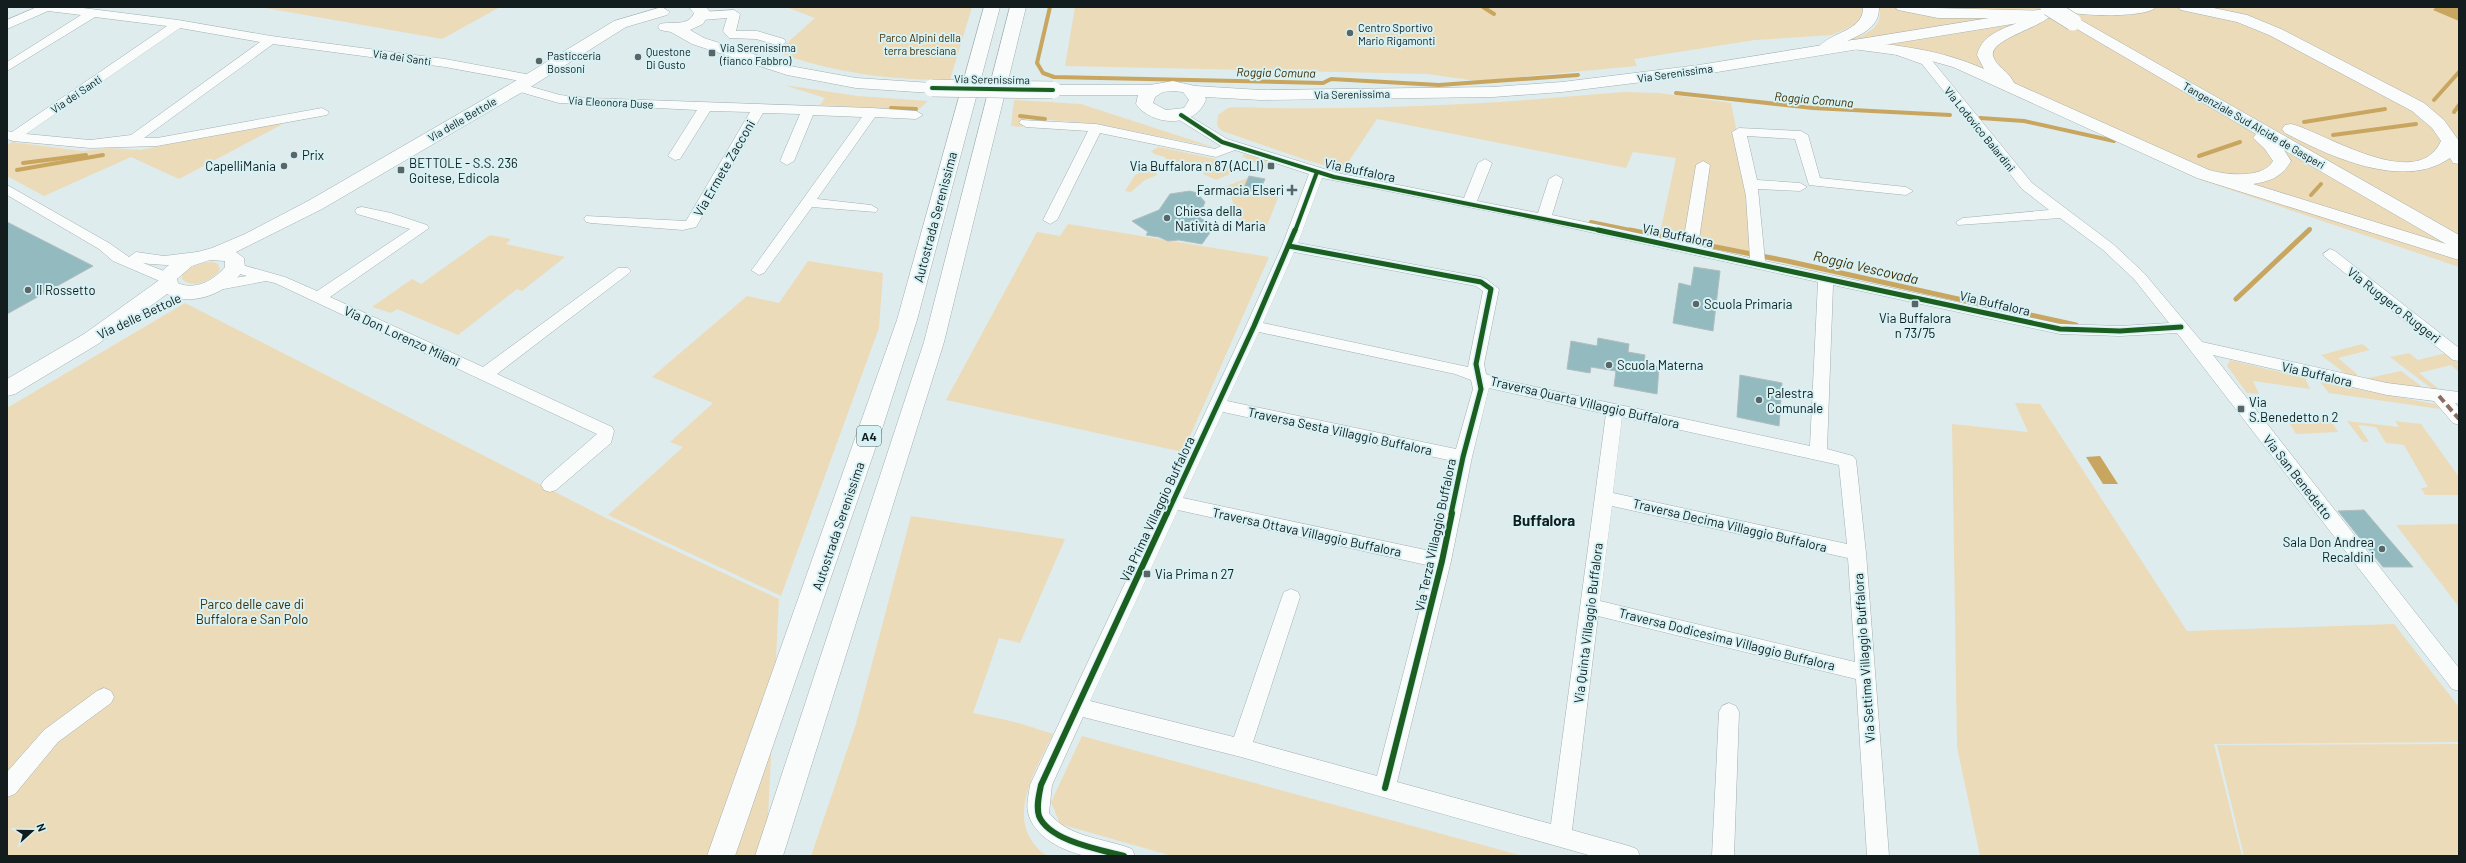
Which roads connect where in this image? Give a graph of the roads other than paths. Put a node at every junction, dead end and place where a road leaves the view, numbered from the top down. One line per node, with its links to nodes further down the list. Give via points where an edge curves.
1 (47, 7): 13 (street, Via dei Santi); 16 (street)
2 (112, 7): 13 (street)
3 (992, 7): 118 (main road, Autostrada Serenissima / A4, via 907,320)
4 (1018, 7): 119 (main road, via 934,342)
5 (1871, 7): 24 (main road, via 1870,20 1863,28 1834,40)
6 (1903, 7): 10 (main road, via 1937,14 1965,15)
7 (2148, 7): 12 (main road)
8 (2186, 7): 18 (main road, via 2241,18)
9 (2254, 7): 18 (main road)
10 (2046, 10): 12 (main road, Tangenziale Sud Alcide de Gasperi, bridge); 21 (main road, Via Serenissima); 29 (main road, via 2036,22 2005,31 1989,43 1986,51 1988,63 1996,74)
11 (700, 12): 17 (main road, via 688,25); 20 (street, via 734,14 729,31 733,34 756,35); 23 (main road)
12 (2076, 12): 22 (main road, Tangenziale Sud Alcide de Gasperi); 27 (main road, Tangenziale Sud Alcide de Gasperi)
13 (97, 14): 15 (street, Via dei Santi); 26 (street)
14 (664, 14): 17 (main road, Via Serenissima); 28 (main road, Via delle Bettole, via 609,32)
15 (178, 24): 19 (street, Via dei Santi); 41 (street, Via dei Santi)
16 (7, 25)
17 (675, 28): 23 (main road, Via Serenissima, via 694,40)
18 (2275, 32): 42 (main road, via 2418,107 2434,118)
19 (271, 40): 28 (street, Via dei Santi, via 445,62); 43 (street, Via dei Santi, via 136,138)
20 (780, 42)
21 (1851, 45): 24 (main road, Via Serenissima); 25 (main road)
22 (2113, 45): 51 (main road, via 2146,70 2271,144 2282,161 2273,173 2252,179); 69 (main road, Tangenziale Sud Alcide de Gasperi)
23 (718, 47): 30 (main road, Via Serenissima, bridge, via 761,63 822,78 932,88 1053,90)
24 (1825, 49): 31 (main road, Via Serenissima, via 1698,70 1562,87 1493,92)
25 (1895, 50): 29 (main road, via 1923,53 1959,64); 62 (street, Via Lodovico Balardini, via 1926,61 2018,177)
26 (7, 67)
27 (2179, 73): 42 (main road, via 2226,92 2314,142 2358,160 2395,166 2418,165 2443,154); 67 (main road, Tangenziale Sud Alcide de Gasperi)
28 (525, 83): 32 (street, Via Eleonora Duse, via 543,95 573,101); 59 (main road, Via delle Bettole)
29 (2012, 86): 51 (main road)
30 (1148, 97): 31 (main road, Via Serenissima, via 1173,86); 38 (main road, Via Serenissima, via 1154,113 1162,116)
31 (1195, 97): 38 (main road, Via Serenissima, via 1189,112)
32 (706, 106): 33 (street, Via Eleonora Duse); 45 (street)
33 (759, 108): 34 (street, Via Eleonora Duse); 64 (street, Via Ermete Zacconi, via 692,224 683,226)
34 (809, 109): 36 (street, Via Eleonora Duse); 47 (street)
35 (322, 112): 43 (street, Via dei Santi, via 157,142 135,145)
36 (872, 112): 37 (street, Via Eleonora Duse); 57 (street)
37 (916, 115)
38 (1181, 115): 44 (street, Via Buffalora, via 1222,142)
39 (1026, 123): 40 (street)
40 (1096, 128): 44 (street, via 1216,153); 65 (street)
41 (10, 136): 43 (street, Via dei Santi, via 60,142)
42 (2450, 141): 46 (main road)
43 (123, 143)
44 (1234, 146): 50 (street, Via Buffalora)
45 (675, 156)
46 (2459, 159)
47 (786, 161)
48 (1485, 163): 58 (street)
49 (1703, 165): 68 (street)
50 (1317, 172): 58 (street, Via Buffalora); 71 (street, Via Prima Villaggio Buffalora)
51 (2203, 174): 74 (main road)
52 (1556, 179): 63 (street)
53 (1750, 184): 54 (street); 56 (street, via 1738,132 1801,135 1814,182); 76 (street)
54 (1800, 187)
55 (7, 188): 70 (street)
56 (1906, 191)
57 (809, 202): 60 (street); 78 (street)
58 (1469, 203): 63 (street, Via Buffalora)
59 (315, 205): 72 (main road, Via delle Bettole, via 247,241); 77 (main road, Via delle Bettole, via 246,252)
60 (871, 209)
61 (362, 211): 85 (street, via 422,228)
62 (2062, 213): 66 (street); 87 (street, Via Lodovico Balardini, via 2114,252 2139,276)
63 (1544, 218): 68 (street, Via Buffalora)
64 (591, 219)
65 (1050, 220)
66 (1963, 222)
67 (2459, 232)
68 (1691, 243): 76 (street, Via Buffalora)
69 (2459, 243)
70 (104, 246): 75 (street, via 148,260); 82 (street, via 123,261 146,268)
71 (1289, 246): 86 (street, Via Prima Villaggio Buffalora); 92 (street, Via Terza Villaggio Buffalora, via 1481,282 1489,286 1492,292 1476,364)
72 (217, 253): 75 (main road, Via delle Bettole); 77 (main road, via 230,255)
73 (2330, 254): 90 (street, Via Ruggero Ruggeri)
74 (2459, 254)
75 (197, 257): 82 (main road, Via delle Bettole, via 177,266)
76 (1757, 258): 80 (street, Via Buffalora)
77 (236, 265): 81 (street, Via Don Lorenzo Milani); 83 (main road, Via delle Bettole, via 227,278)
78 (759, 270)
79 (623, 271): 91 (street)
80 (1826, 277): 87 (street, Via Buffalora, via 2060,329 2141,332); 99 (street)
81 (277, 279): 83 (street, Via Don Lorenzo Milani, via 247,280); 85 (street, Via Don Lorenzo Milani)
82 (167, 282): 84 (main road, via 172,290); 88 (main road, Via delle Bettole)
83 (213, 286): 84 (main road, Via delle Bettole)
84 (188, 292): 88 (main road, Via delle Bettole)
85 (319, 297): 91 (street, Via Don Lorenzo Milani)
86 (1254, 326): 92 (street, Traversa Quarta Villaggio Buffalora, via 1459,369); 96 (street, Via Prima Villaggio Buffalora)
87 (2181, 327): 89 (street, Via San Benedetto)
88 (90, 339): 93 (main road, Via delle Bettole)
89 (2197, 346): 94 (street, Via Buffalora, via 2345,381); 110 (street, Via San Benedetto)
90 (2459, 356)
91 (486, 374): 102 (street, Via Don Lorenzo Milani, via 606,431 605,439)
92 (1478, 376): 97 (street, Traversa Quarta Villaggio Buffalora, via 1495,384); 100 (street, Via Terza Villaggio Buffalora, via 1481,389)
93 (7, 389)
94 (2439, 396): 95 (street, Via Buffalora); 98 (street)
95 (2459, 398)
96 (1218, 405): 100 (street, Traversa Sesta Villaggio Buffalora); 104 (street, Via Prima Villaggio Buffalora)
97 (1615, 410): 99 (street, Traversa Quarta Villaggio Buffalora); 103 (street, Via Quinta Villaggio Buffalora)
98 (2459, 419)
99 (1818, 453): 101 (street, Traversa Quarta Villaggio Buffalora)
100 (1463, 457): 106 (street, Via Terza Villaggio Buffalora)
101 (1847, 460): 105 (street, Via Settima Villaggio Buffalora)
102 (550, 484)
103 (1603, 497): 105 (street, Traversa Decima Villaggio Buffalora); 108 (street, Via Quinta Villaggio Buffalora)
104 (1172, 502): 106 (street, Traversa Ottava Villaggio Buffalora); 112 (street, Via Prima Villaggio Buffalora)
105 (1857, 553): 109 (street, Via Settima Villaggio Buffalora)
106 (1442, 561): 116 (street, Via Terza Villaggio Buffalora)
107 (1290, 597): 114 (street)
108 (1590, 606): 109 (street, Traversa Dodicesima Villaggio Buffalora); 117 (street, Via Quinta Villaggio Buffalora)
109 (1865, 673): 123 (street, Via Settima Villaggio Buffalora)
110 (2459, 682)
111 (104, 698): 115 (street, via 51,736)
112 (1077, 707): 114 (street); 120 (street, Via Prima Villaggio Buffalora, via 1041,785 1038,802 1040,818 1050,830 1072,840)
113 (1728, 712): 122 (street)
114 (1241, 748): 116 (street)
115 (7, 787)
116 (1384, 788): 117 (street)
117 (1560, 836): 121 (street)
118 (721, 856)
119 (769, 856)
120 (1124, 856)
121 (1629, 856)
122 (1723, 856)
123 (1878, 856)

